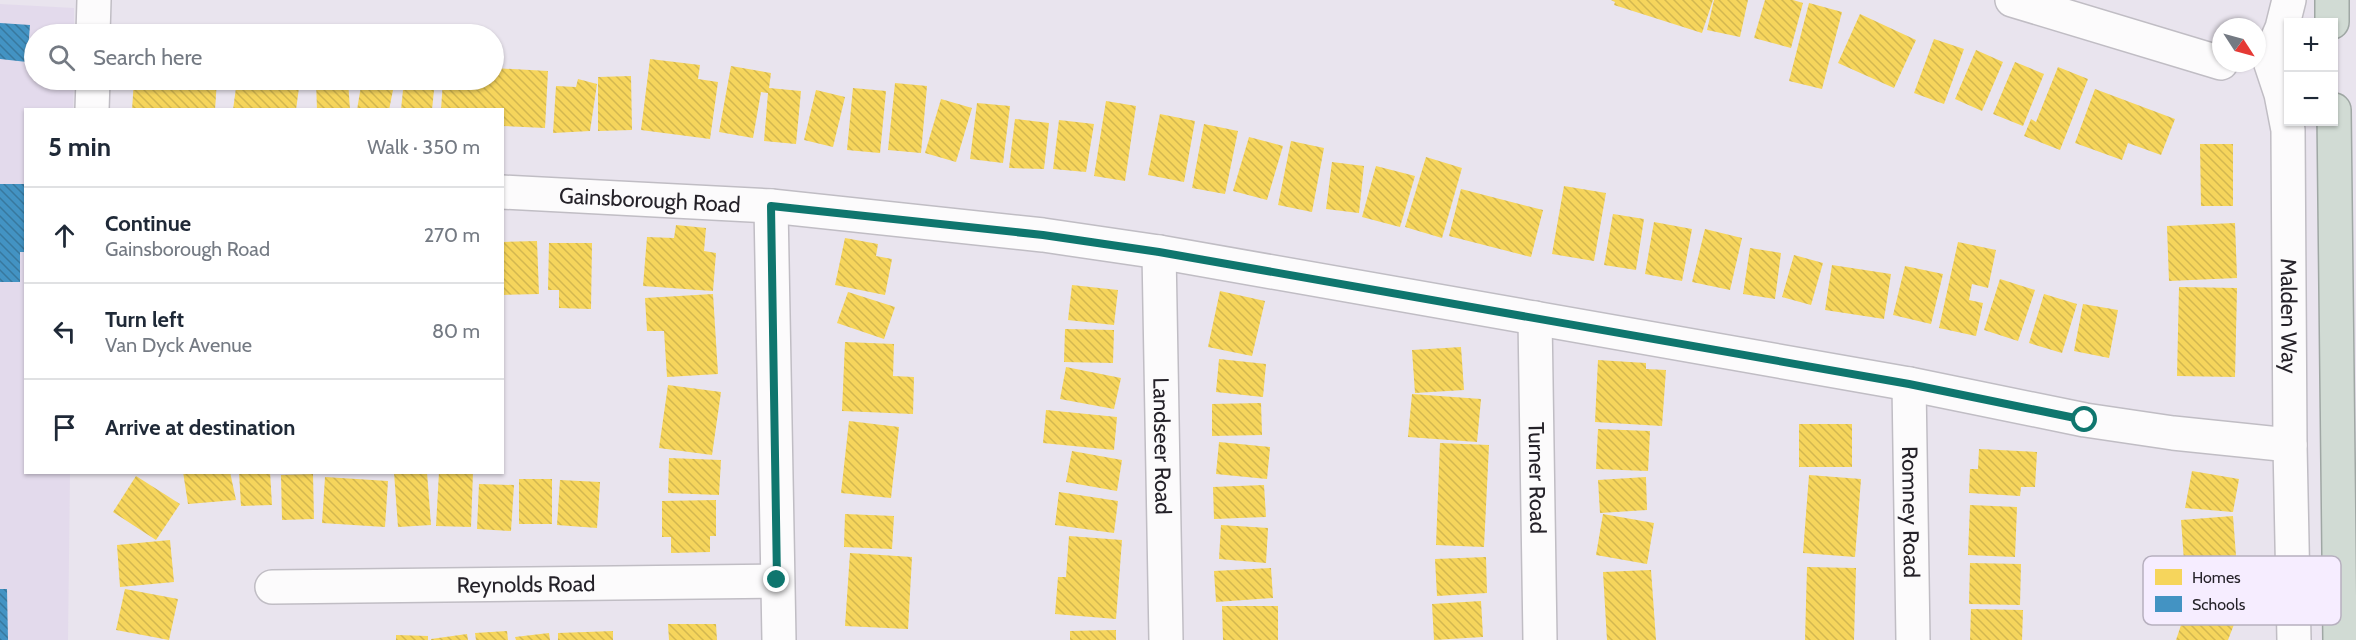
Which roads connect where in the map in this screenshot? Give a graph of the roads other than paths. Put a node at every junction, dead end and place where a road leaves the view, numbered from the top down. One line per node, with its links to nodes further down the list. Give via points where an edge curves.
1 (94, 0): 6 (street)
2 (2012, 0): 8 (street)
3 (2289, 0): 7 (street, via 2282,28)
4 (2332, 0): 5 (highway)
5 (2332, 18)
6 (93, 24)
7 (2266, 50)
8 (2212, 60)
9 (2266, 72): 18 (street, Malden Way, via 2281,94 2288,130)
10 (93, 90): 11 (street)
11 (92, 108)
12 (2334, 126): 20 (highway, Malden Way)
13 (504, 192): 14 (street, Gainsborough Road)
14 (771, 206): 15 (street, Gainsborough Road, via 1043,235); 21 (street)
15 (1159, 252): 16 (street, Gainsborough Road); 26 (street, Landseer Road)
16 (1535, 318): 17 (street, Gainsborough Road); 27 (street, Turner Road)
17 (1909, 384): 18 (street, Gainsborough Road, via 2085,420); 28 (street, Romney Road)
18 (2290, 445): 19 (street, Malden Way)
19 (2293, 556)
20 (2339, 556)
21 (777, 580): 22 (street, Reynolds Road); 25 (street)
22 (272, 586)
23 (2295, 625): 29 (street, Malden Way)
24 (2340, 625): 30 (highway, Malden Way)
25 (779, 640)
26 (1166, 640)
27 (1540, 640)
28 (1913, 640)
29 (2295, 640)
30 (2340, 640)

